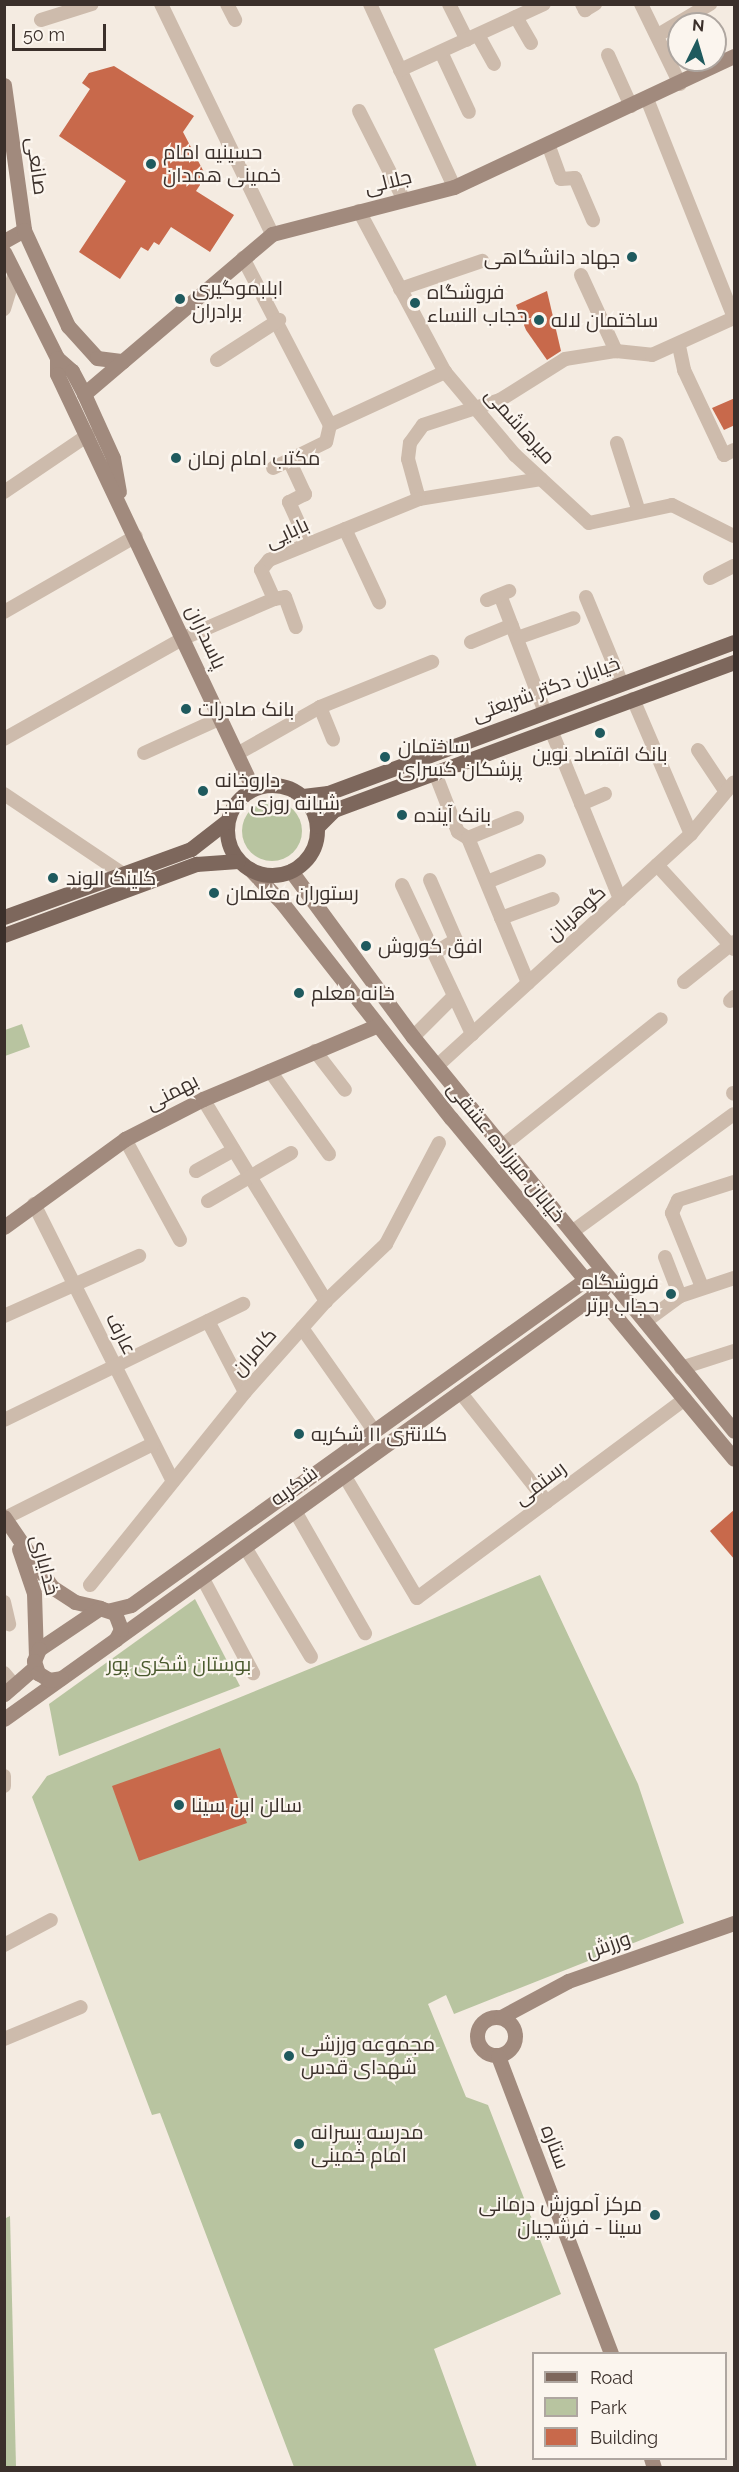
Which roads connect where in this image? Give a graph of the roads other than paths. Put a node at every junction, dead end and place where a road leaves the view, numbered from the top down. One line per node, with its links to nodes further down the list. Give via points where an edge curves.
1 (92, 4): 12 (street)
2 (161, 4): 34 (street)
3 (227, 4): 13 (street)
4 (370, 4): 21 (street)
5 (449, 4): 15 (street)
6 (544, 4): 11 (street)
7 (582, 4): 8 (street, via 585,10)
8 (595, 4)
9 (641, 4): 14 (street)
10 (710, 4): 14 (street)
11 (516, 18): 15 (street); 16 (street)
12 (41, 20)
13 (235, 20)
14 (658, 35): 22 (street)
15 (472, 37): 17 (street); 20 (street)
16 (531, 43)
17 (441, 52): 21 (street); 27 (street)
18 (608, 55): 25 (street)
19 (731, 59): 22 (main road, جلالی)
20 (494, 64)
21 (400, 70): 29 (street)
22 (680, 84): 24 (main road, جلالی)
23 (4, 85): 33 (main road, صانعی)
24 (647, 99): 25 (main road, جلالی); 43 (street)
25 (631, 106): 28 (main road, جلالی)
26 (359, 111): 30 (street)
27 (469, 112)
28 (548, 144): 29 (main road, جلالی); 32 (street, via 561,179 575,178)
29 (454, 187): 30 (main road, جلالی)
30 (404, 200): 31 (main road, جلالی)
31 (359, 211): 34 (main road, جلالی); 41 (street, میرهاشمی)
32 (593, 220)
33 (24, 230): 35 (main road); 49 (main road, صانعی, via 68,326 97,358)
34 (272, 234): 37 (main road, جلالی)
35 (4, 241)
36 (4, 252): 39 (main road, پاسداران)
37 (243, 258): 44 (street); 49 (main road, جلالی)
38 (482, 261): 41 (street)
39 (15, 274): 42 (street); 47 (main road, پاسداران)
40 (581, 275): 46 (street)
41 (400, 289): 50 (street, میرهاشمی)
42 (4, 309)
43 (735, 318): 45 (street)
44 (279, 321): 48 (street); 53 (street)
45 (679, 346): 46 (street, via 652,355); 56 (street, via 684,370)
46 (616, 351): 52 (street, via 566,359 500,400)
47 (57, 358): 51 (main road, پاسداران, via 72,371); 54 (main road, پاسداران, via 57,374)
48 (217, 360)
49 (123, 361): 51 (main road, جلالی)
50 (445, 372): 52 (street, میرهاشمی); 53 (street)
51 (84, 394): 62 (main road, پاسداران, via 113,458)
52 (474, 405): 59 (street, میرهاشمی); 61 (street, via 423,425 410,443 408,459)
53 (330, 425): 57 (street, via 326,442)
54 (88, 435): 60 (street); 62 (main road, پاسداران)
55 (617, 443): 63 (street)
56 (729, 452)
57 (289, 460): 58 (street); 67 (street, via 305,494 289,502)
58 (273, 468)
59 (541, 479): 61 (street, بابایی); 63 (street, میرهاشمی, via 589,523)
60 (4, 492)
61 (419, 499): 64 (street, بابایی)
62 (121, 502): 65 (main road, پاسداران)
63 (639, 512): 66 (street, میرهاشمی, via 672,505)
64 (345, 528): 67 (street, بابایی); 73 (street)
65 (136, 536): 74 (street); 78 (main road, پاسداران)
66 (735, 536)
67 (308, 544): 72 (street, بابایی, via 269,560 261,570)
68 (735, 566): 69 (street)
69 (710, 578)
70 (499, 595): 77 (street)
71 (586, 597): 83 (street)
72 (274, 599): 76 (street, via 285,597); 78 (street)
73 (379, 602)
74 (4, 612)
75 (574, 618): 77 (street)
76 (296, 627)
77 (514, 632): 79 (street); 86 (street)
78 (184, 638): 87 (main road, پاسداران); 89 (street)
79 (471, 642)
80 (735, 642): 83 (main road, خیابان دکتر شریعتی)
81 (432, 662): 85 (street)
82 (735, 662): 84 (main road, خیابان دکتر شریعتی)
83 (622, 684): 86 (main road, خیابان دکتر شریعتی)
84 (633, 699): 88 (main road, خیابان دکتر شریعتی); 104 (street)
85 (320, 707): 90 (street); 93 (street)
86 (545, 712): 99 (main road, خیابان دکتر شریعتی, via 328,793)
87 (221, 718): 92 (street); 93 (main road, پاسداران)
88 (551, 730): 94 (main road, خیابان دکتر شریعتی); 100 (street)
89 (4, 739)
90 (333, 740)
91 (698, 750): 95 (street)
92 (144, 753)
93 (237, 754): 96 (main road, پاسداران)
94 (435, 773): 103 (main road, خیابان دکتر شریعتی, via 334,810); 105 (street, via 458,832)
95 (730, 787): 104 (street, گوهریان)
96 (253, 788): 99 (main road, via 279,784); 102 (main road, via 237,802)
97 (4, 794): 110 (street)
98 (605, 794): 100 (street)
99 (303, 796): 103 (main road)
100 (581, 804): 114 (street)
101 (517, 818): 105 (street)
102 (227, 821): 107 (main road, via 227,835); 110 (main road, via 191,849)
103 (318, 826): 109 (main road, via 312,853)
104 (691, 834): 108 (street, گوهریان)
105 (468, 838): 112 (street)
106 (538, 861): 112 (street)
107 (244, 865): 109 (main road, via 263,875); 118 (main road, via 196,864); 125 (main road, خیابان میرزاده عشقی, via 283,904)
108 (657, 865): 114 (street, گوهریان); 119 (street)
109 (291, 872): 127 (main road, خیابان میرزاده عشقی)
110 (123, 874): 116 (main road)
111 (430, 880): 120 (street, via 456,940)
112 (487, 882): 117 (street)
113 (402, 885): 120 (street)
114 (620, 898): 122 (street, گوهریان)
115 (553, 899): 117 (street)
116 (4, 917)
117 (501, 918): 122 (street)
118 (4, 934)
119 (733, 945): 121 (street)
120 (434, 953): 123 (street)
121 (684, 982)
122 (528, 983): 126 (street, گوهریان)
123 (454, 996): 126 (street); 127 (street)
124 (661, 1019): 136 (street)
125 (376, 1026): 128 (main road, بهمنی); 152 (main road, خیابان میرزاده عشقی)
126 (472, 1034): 129 (street, گوهریان)
127 (413, 1037): 129 (main road, خیابان میرزاده عشقی)
128 (315, 1051): 130 (main road, بهمنی); 131 (street)
129 (437, 1066): 136 (main road, خیابان میرزاده عشقی)
130 (270, 1071): 132 (main road, بهمنی); 139 (street)
131 (345, 1090)
132 (203, 1099): 134 (main road, بهمنی); 137 (street)
133 (735, 1114): 146 (street)
134 (125, 1139): 144 (main road, بهمنی); 147 (street)
135 (439, 1143): 158 (street, کامران, via 386,1244)
136 (502, 1146): 146 (main road, خیابان میرزاده عشقی)
137 (234, 1150): 140 (street); 141 (street)
138 (291, 1153): 141 (street)
139 (329, 1154)
140 (196, 1171)
141 (250, 1177): 143 (street); 158 (street)
142 (735, 1182): 155 (street, via 678,1200 672,1213)
143 (208, 1201)
144 (34, 1204): 145 (main road, بهمنی); 154 (street, عارف)
145 (4, 1227)
146 (572, 1232): 150 (main road, خیابان میرزاده عشقی)
147 (180, 1240)
148 (139, 1256): 154 (street)
149 (665, 1257): 157 (street)
150 (602, 1267): 152 (main road, شکریه); 153 (main road, خیابان میرزاده عشقی)
151 (735, 1278): 155 (street)
152 (585, 1281): 156 (main road, خیابان میرزاده عشقی); 172 (main road, شکریه)
153 (613, 1282): 156 (main road, شکریه); 162 (main road, خیابان میرزاده عشقی)
154 (75, 1287): 160 (street); 165 (street, عارف)
155 (702, 1287): 157 (street)
156 (597, 1295): 168 (main road, شکریه); 169 (main road, خیابان میرزاده عشقی)
157 (680, 1296): 162 (street)
158 (326, 1301): 163 (street, کامران)
159 (243, 1304): 161 (street)
160 (4, 1316)
161 (208, 1321): 165 (street); 167 (street)
162 (645, 1322): 166 (main road, خیابان میرزاده عشقی)
163 (302, 1328): 167 (street, کامران); 172 (street)
164 (735, 1351): 166 (street)
165 (115, 1366): 170 (street); 173 (street, عارف)
166 (681, 1368): 171 (main road, خیابان میرزاده عشقی)
167 (244, 1392): 176 (street, کامران)
168 (460, 1392): 175 (main road, شکریه); 177 (street)
169 (685, 1400): 174 (main road, خیابان میرزاده عشقی); 177 (street, رستمی)
170 (4, 1420)
171 (735, 1431)
172 (375, 1432): 185 (main road, شکریه, via 131,1605)
173 (153, 1444): 176 (street, عارف); 179 (street)
174 (735, 1458)
175 (344, 1475): 177 (street, رستمی, via 417,1598); 178 (main road, شکریه)
176 (172, 1481): 183 (street, کامران)
177 (547, 1502)
178 (295, 1510): 181 (main road, شکریه); 187 (street)
179 (5, 1517): 180 (main road)
180 (14, 1532): 185 (main road, خدایاری, via 52,1587 75,1602); 190 (main road, خدایاری, via 34,1593)
181 (245, 1546): 182 (main road, شکریه); 189 (street)
182 (202, 1577): 188 (main road, شکریه); 192 (street)
183 (90, 1585)
184 (4, 1602): 186 (street)
185 (105, 1609): 188 (main road, via 121,1623); 190 (main road, شکریه)
186 (9, 1624)
187 (365, 1634)
188 (116, 1639): 193 (main road, شکریه)
189 (311, 1657)
190 (35, 1661): 193 (main road, via 49,1680); 194 (main road)
191 (4, 1673): 194 (street)
192 (253, 1673)
193 (61, 1678): 195 (main road)
194 (10, 1690)
195 (4, 1719)
196 (4, 1776): 197 (street, via 8,1783)
197 (4, 1785)
198 (51, 1920): 200 (street)
199 (735, 1923): 202 (main road, ورزش, via 568,1982)
200 (4, 1945)
201 (81, 2007): 203 (street)
202 (501, 2017): 204 (main road, via 512,2024 516,2037 510,2050); 204 (main road, via 487,2018 477,2028 476,2042 484,2053)
203 (4, 2039)
204 (498, 2056): 205 (main road, ستاره)
205 (610, 2352)

